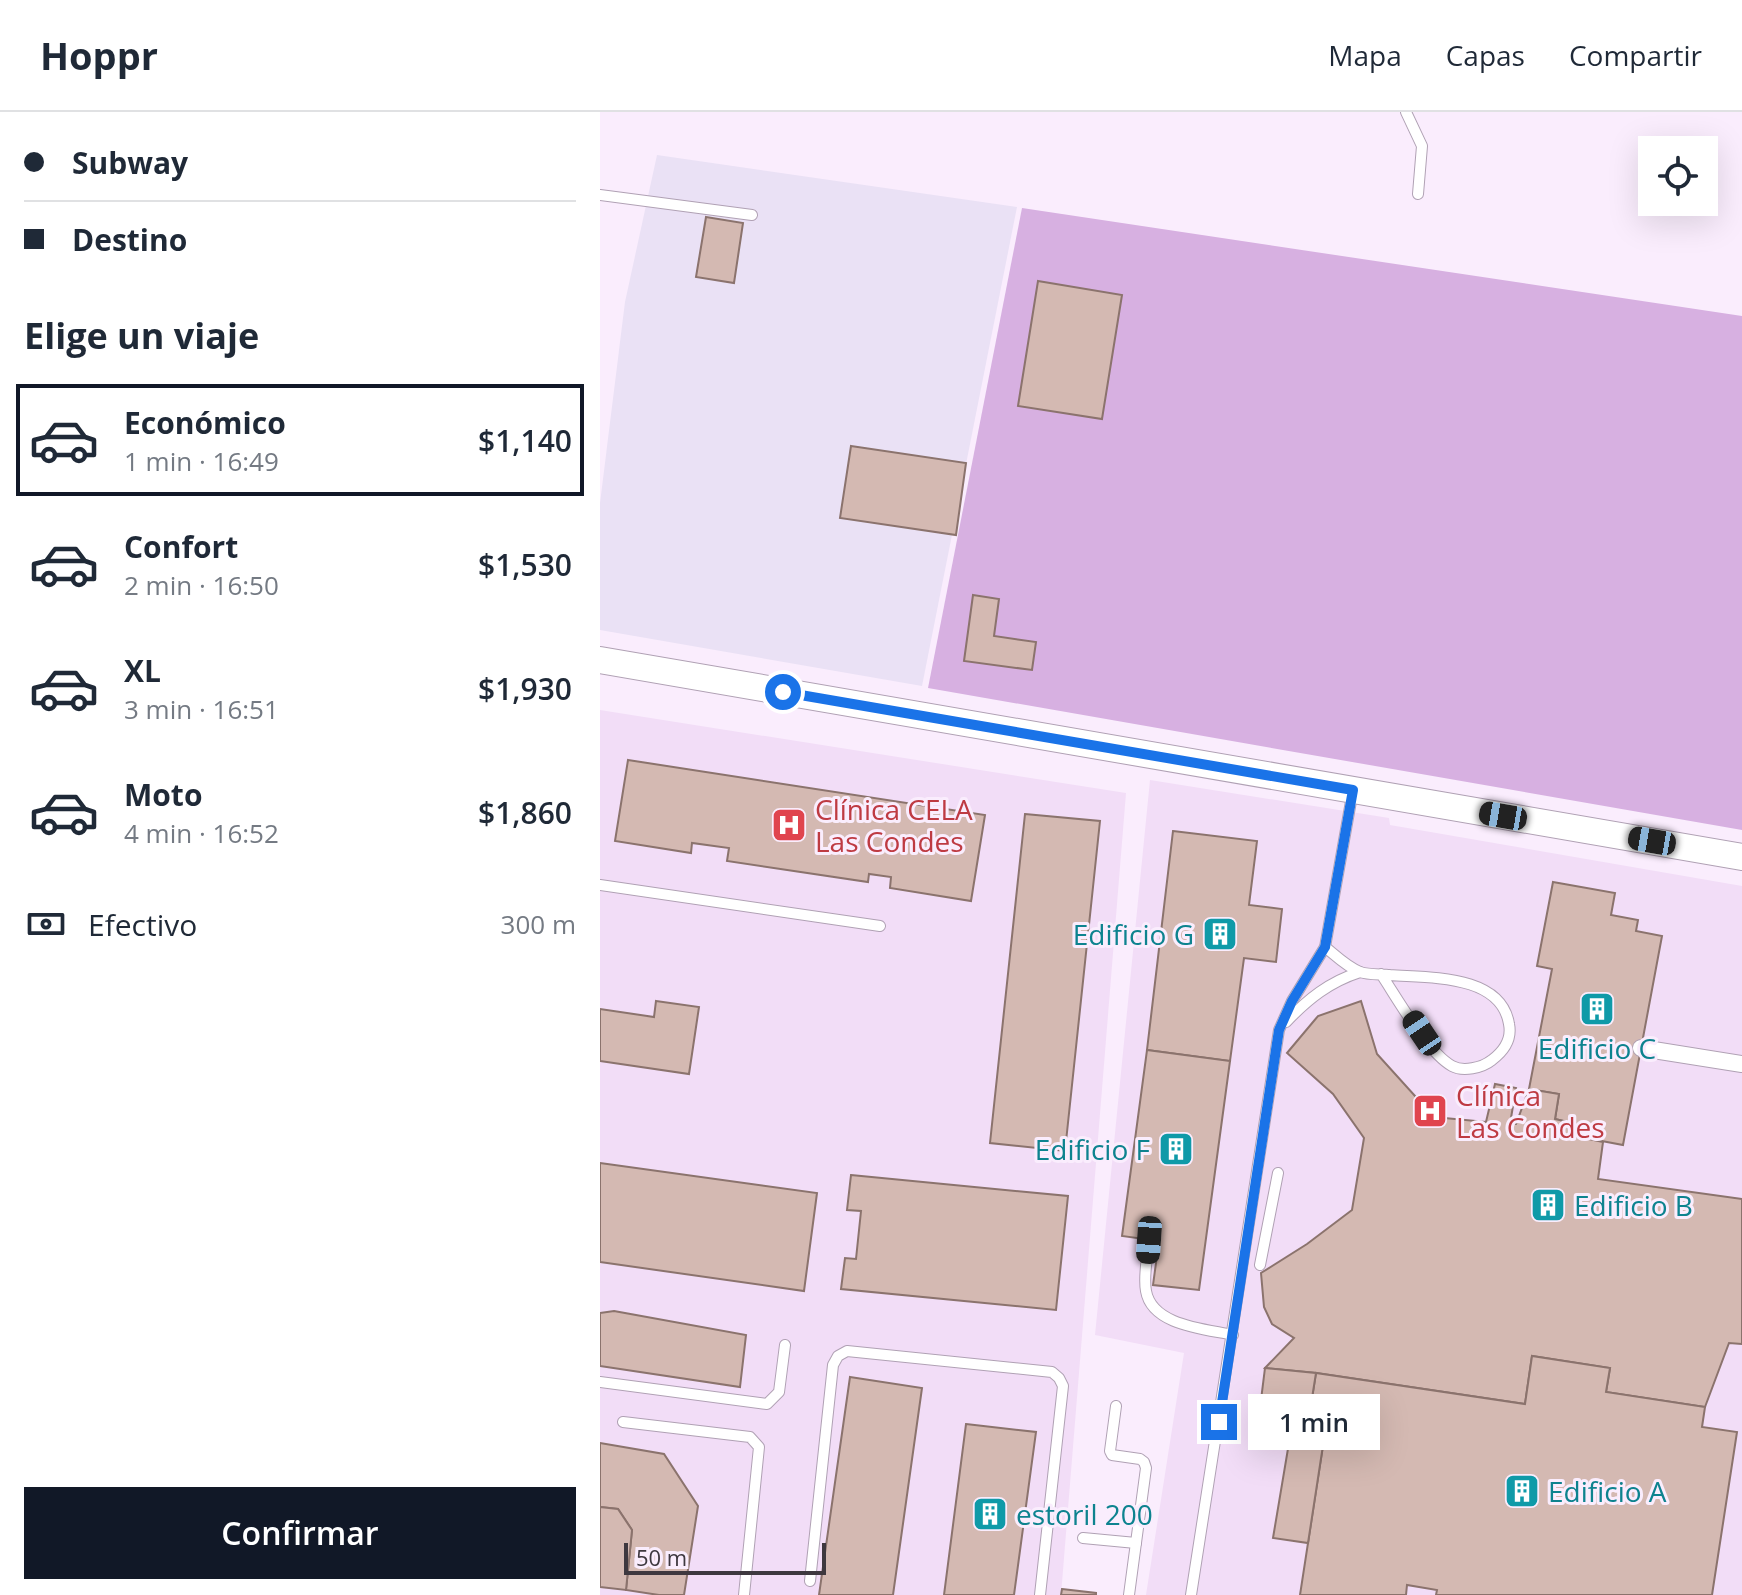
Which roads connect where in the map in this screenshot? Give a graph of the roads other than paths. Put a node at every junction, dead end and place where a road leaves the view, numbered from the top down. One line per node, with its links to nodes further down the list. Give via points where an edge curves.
1 (1406, 112): 2 (lane, via 1422,146)
2 (1418, 194)
3 (600, 195): 4 (lane)
4 (752, 215)
5 (600, 660): 6 (street)
6 (1353, 790): 7 (street); 10 (lane)
7 (1742, 857)
8 (600, 885): 9 (lane)
9 (880, 926)
10 (1325, 947): 11 (lane); 13 (lane)
11 (1360, 972): 12 (lane); 13 (lane, via 1323,989)
12 (1381, 974): 12 (lane, via 1433,1050 1453,1067 1490,1062 1506,1047 1511,1033 1507,1013 1481,988)
13 (1279, 1030): 19 (lane)
14 (1641, 1048): 15 (street)
15 (1742, 1064)
16 (1278, 1173): 18 (lane)
17 (1149, 1240): 19 (lane, via 1145,1290 1156,1311 1179,1323)
18 (1260, 1265)
19 (1233, 1335): 30 (lane)
20 (785, 1345): 21 (lane, via 779,1392 767,1404)
21 (600, 1382)
22 (1116, 1406): 25 (lane, via 1110,1451 1140,1459 1146,1468)
23 (623, 1422): 27 (lane, via 757,1442)
24 (1083, 1538): 25 (lane)
25 (1136, 1543): 29 (lane)
26 (810, 1581): 28 (lane, via 833,1365 847,1351 1052,1372 1059,1378 1063,1386)
27 (744, 1595)
28 (1040, 1595)
29 (1129, 1595)
30 (1191, 1595)

